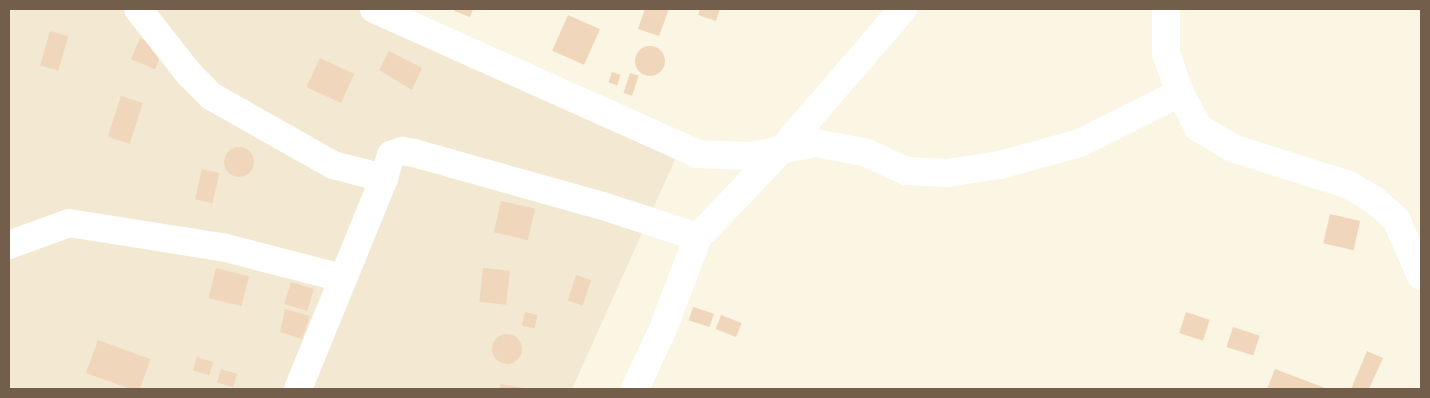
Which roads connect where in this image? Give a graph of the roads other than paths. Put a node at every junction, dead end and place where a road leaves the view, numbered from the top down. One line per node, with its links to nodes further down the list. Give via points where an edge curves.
1 (138, 9): 7 (street, via 190,75 212,96 333,165)
2 (374, 9): 6 (street, via 698,154 750,156)
3 (903, 9): 6 (street)
4 (1166, 9): 5 (street, via 1166,53)
5 (1180, 93): 6 (street, via 1080,142 1000,165 947,173 906,171 867,153 816,143); 10 (street, via 1198,128 1232,148 1349,185 1374,200 1396,219)
6 (784, 147): 8 (street)
7 (384, 178): 8 (street, via 391,155 414,153 603,206); 11 (street)
8 (698, 237): 13 (street, via 663,329)
9 (9, 245): 11 (street, via 69,224 226,248)
10 (1421, 276)
11 (342, 278): 12 (street)
12 (298, 389)
13 (635, 389)

